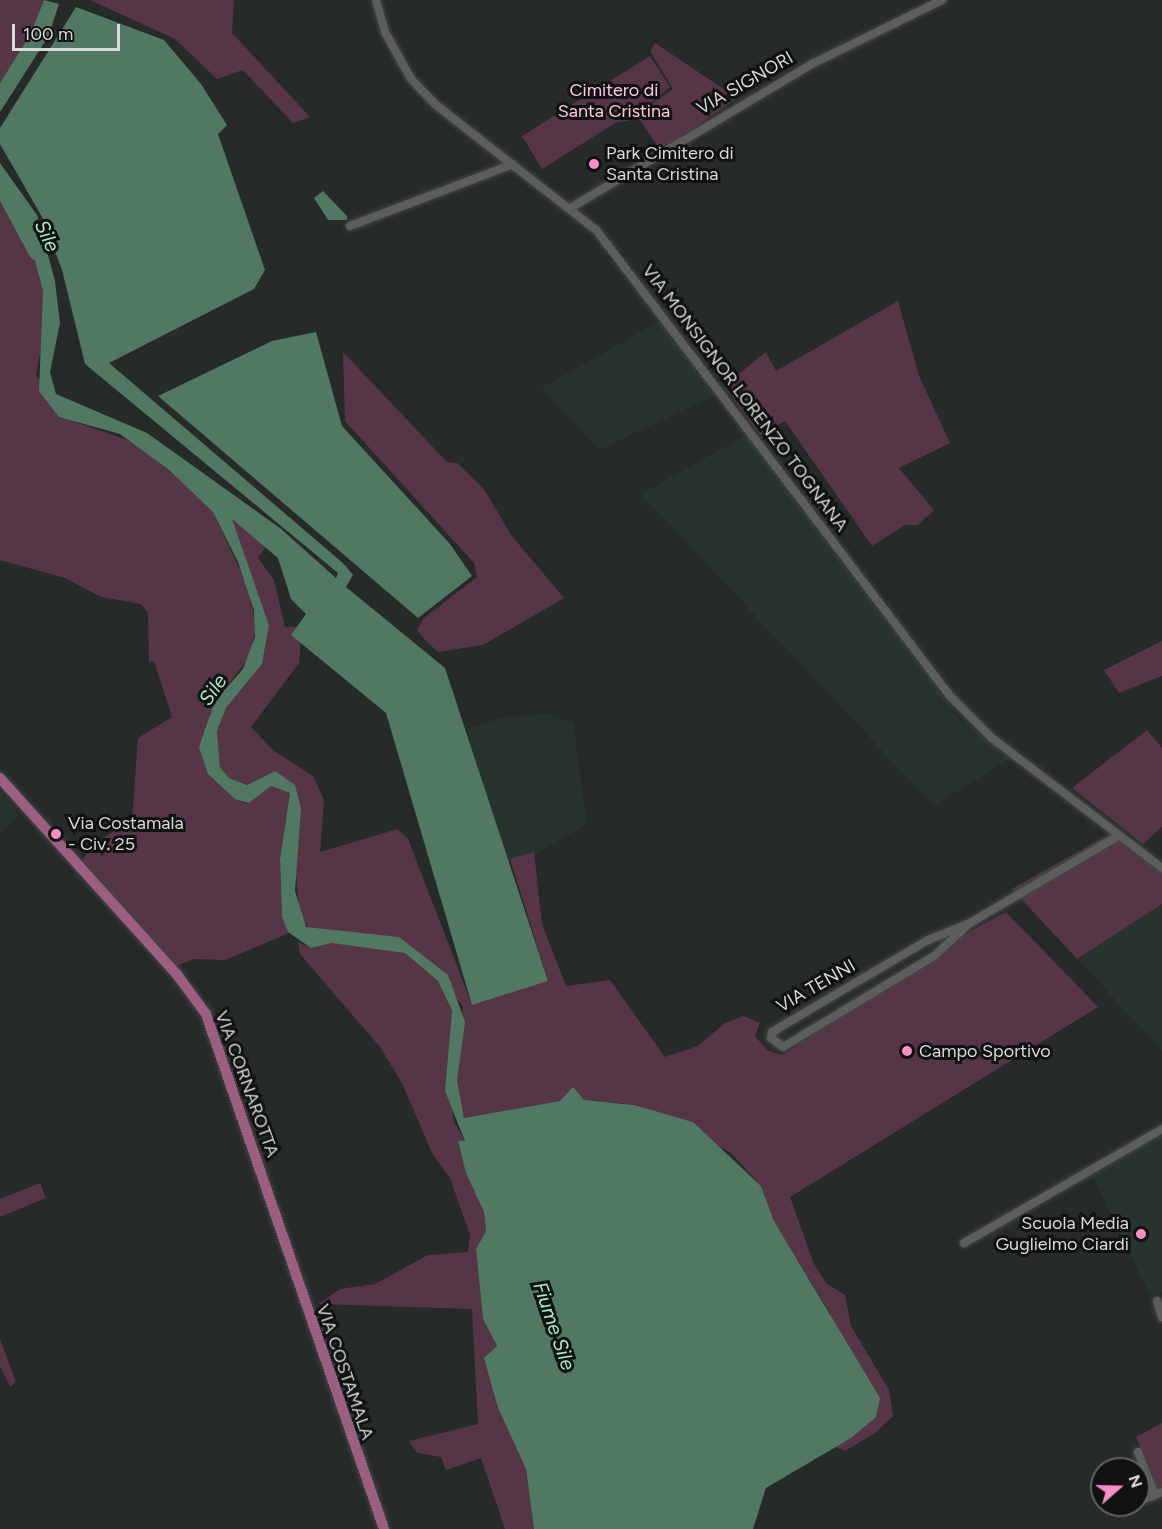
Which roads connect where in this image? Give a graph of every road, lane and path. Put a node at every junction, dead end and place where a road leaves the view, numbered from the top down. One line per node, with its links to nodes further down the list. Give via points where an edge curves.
1 (376, 0): 3 (street, VIA MONSIGNOR LORENZO TOGNANA, via 386,34 411,79 468,132)
2 (942, 0): 4 (street, VIA SIGNORI, via 814,63)
3 (513, 164): 4 (street, VIA MONSIGNOR LORENZO TOGNANA); 5 (street)
4 (572, 207): 7 (street, VIA MONSIGNOR LORENZO TOGNANA, via 641,286 950,696 992,738)
5 (350, 226)
6 (1, 780): 13 (main road, VIA CORNAROTTA, via 198,1002 216,1038)
7 (1118, 836): 8 (street, VIA MONSIGNOR LORENZO TOGNANA); 9 (street, VIA TENNI)
8 (1162, 868)
9 (970, 923): 10 (street, VIA TENNI); 11 (street, VIA TENNI)
10 (938, 936): 11 (street); 11 (street, VIA TENNI, via 772,1032 771,1038 783,1047)
11 (944, 947)
12 (1162, 1129): 14 (street)
13 (278, 1224): 19 (main road, VIA COSTAMALA)
14 (964, 1243)
15 (1157, 1301): 16 (street)
16 (1162, 1317)
17 (1138, 1452): 18 (street)
18 (1159, 1494)
19 (384, 1529)

